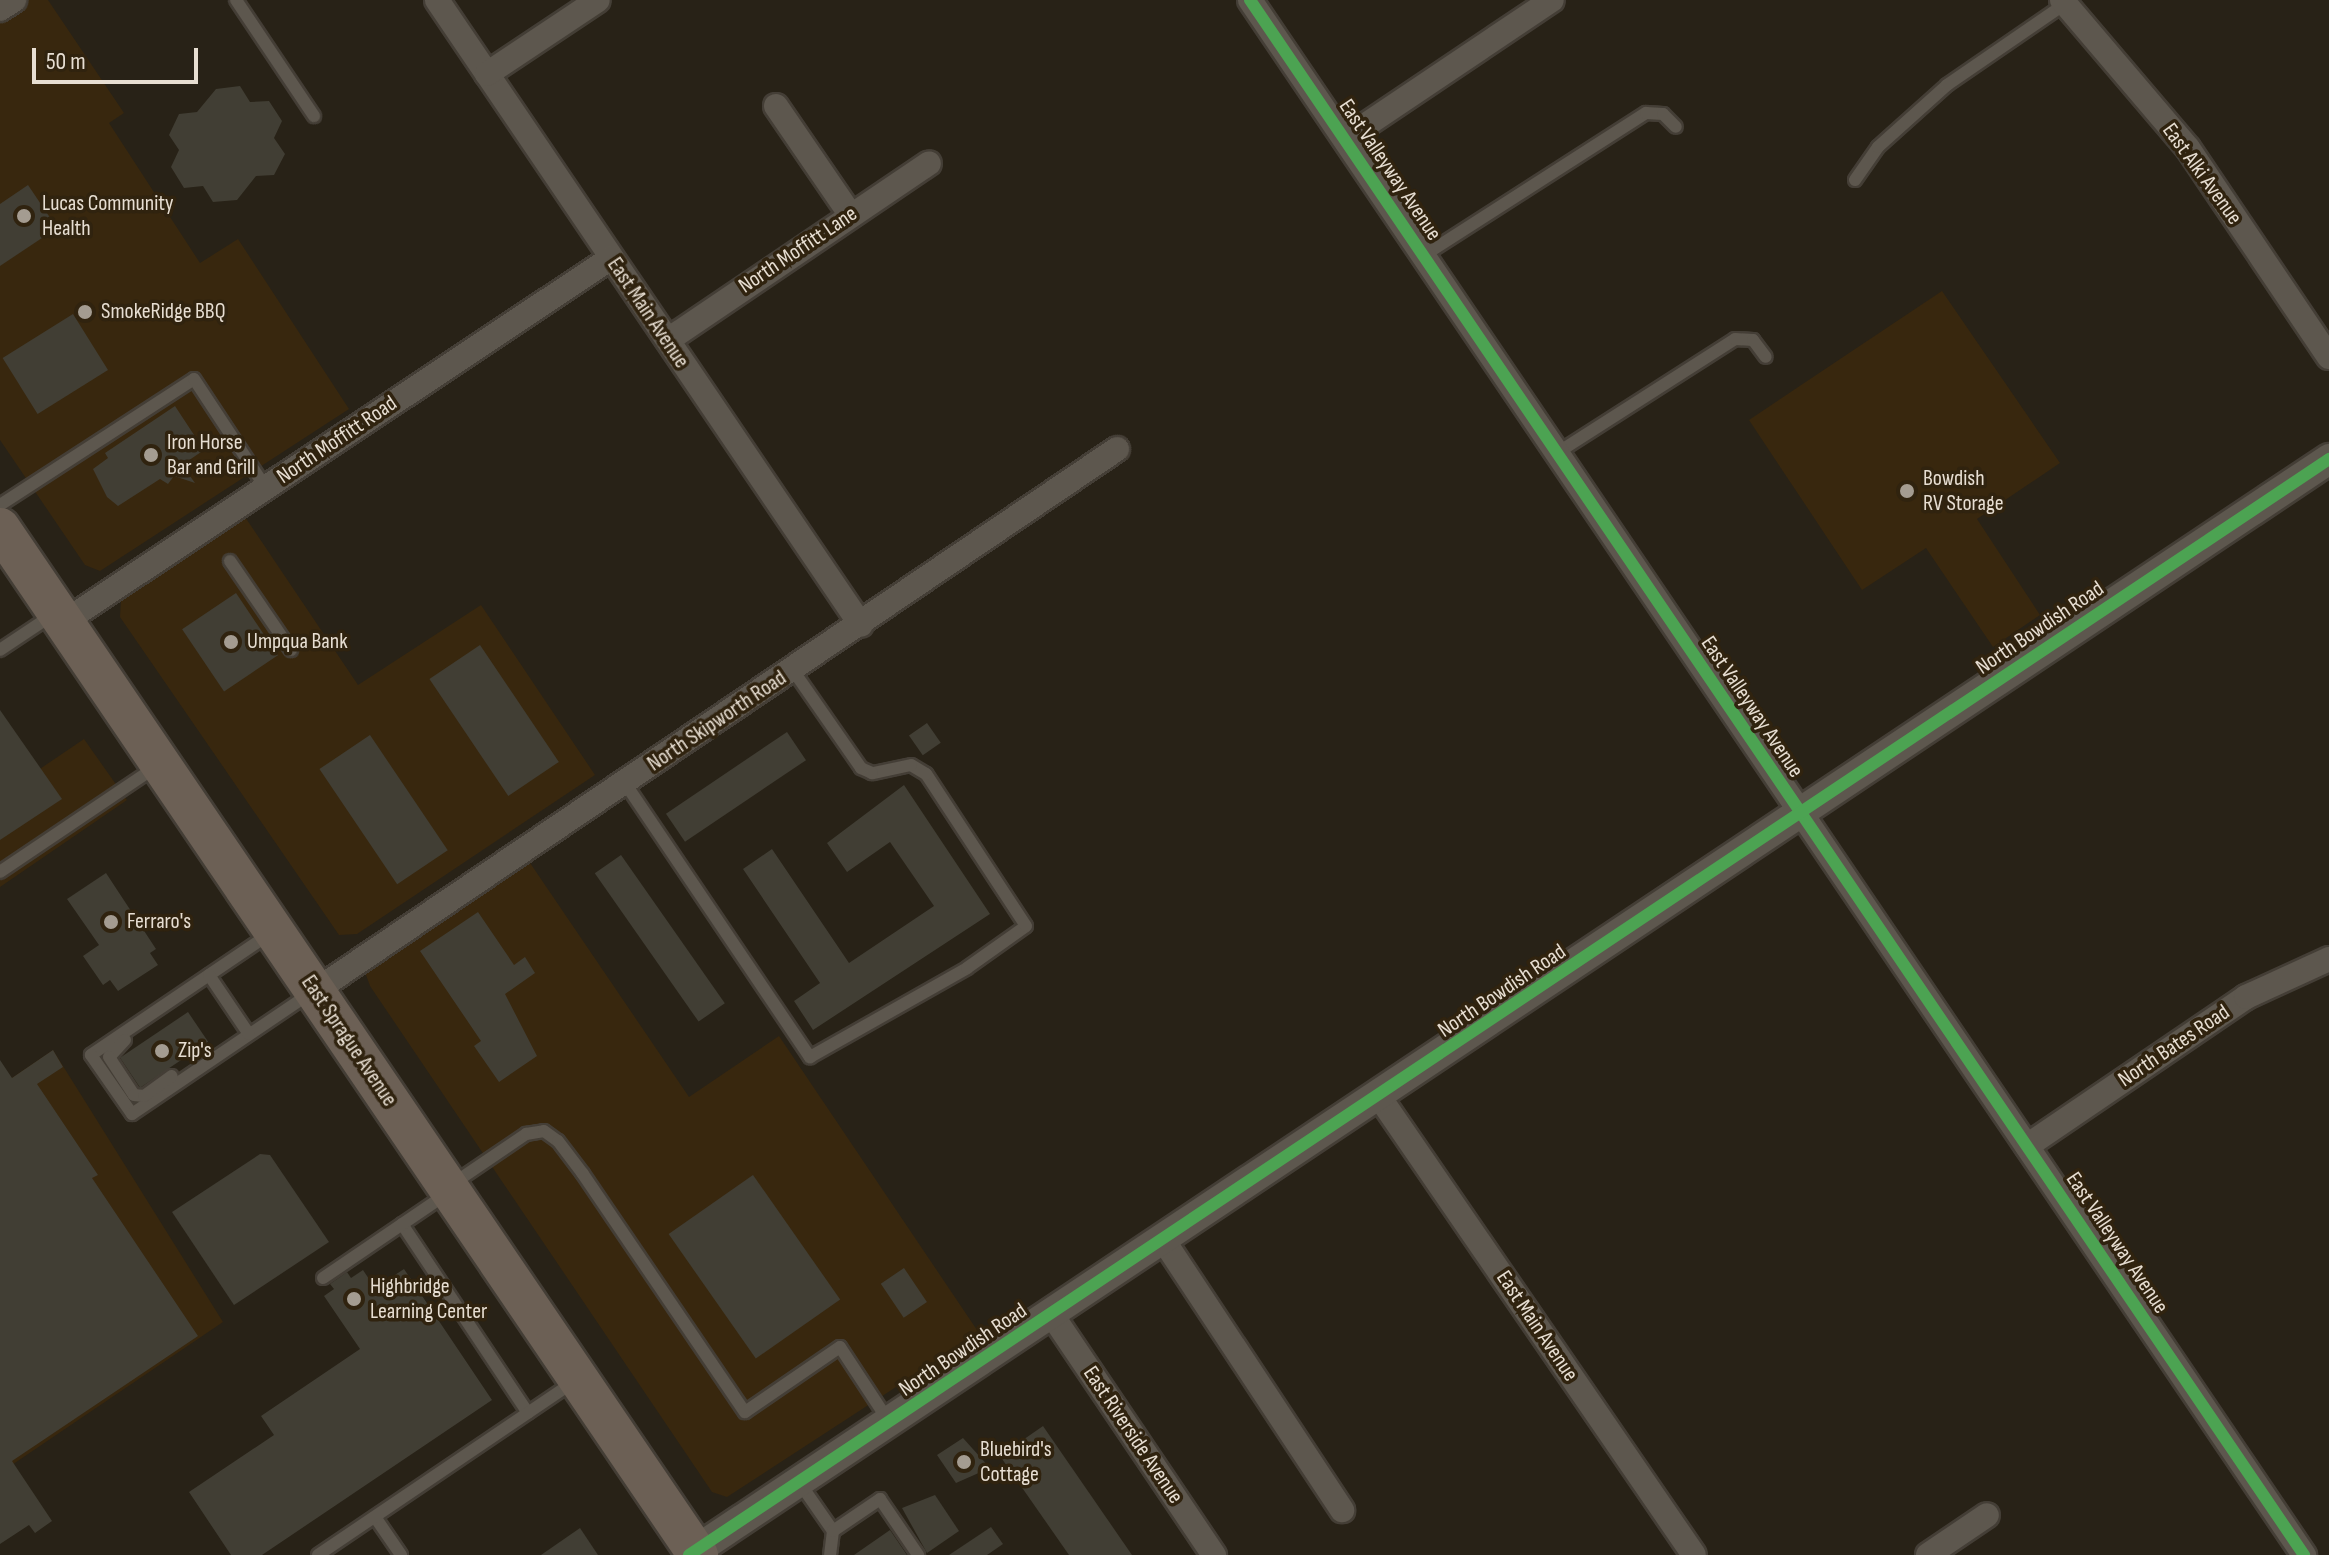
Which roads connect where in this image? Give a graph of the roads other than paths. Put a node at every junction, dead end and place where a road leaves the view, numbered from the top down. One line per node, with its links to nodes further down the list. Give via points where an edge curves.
1 (14, 0): 8 (street)
2 (236, 0): 11 (lane)
3 (437, 0): 9 (street, East Main Avenue)
4 (598, 0): 9 (street)
5 (1250, 0): 13 (street, East Valleyway Avenue)
6 (1552, 0): 13 (street)
7 (2064, 2): 15 (lane, via 1947,85 1878,147); 21 (street, East Alki Avenue, via 2188,148)
8 (0, 9)
9 (487, 74): 18 (street, East Main Avenue)
10 (776, 106): 16 (street)
11 (314, 116)
12 (1676, 127): 17 (lane, via 1663,114 1646,113)
13 (1345, 139): 17 (street, East Valleyway Avenue)
14 (929, 163): 16 (street, North Moffitt Lane)
15 (1855, 180)
16 (850, 214): 19 (street, North Moffitt Lane)
17 (1423, 256): 23 (street, East Valleyway Avenue)
18 (611, 258): 19 (street, East Main Avenue); 25 (street, North Moffitt Road)
19 (668, 340): 30 (street, East Main Avenue)
20 (1766, 357): 23 (lane, via 1753,340 1735,339)
21 (2329, 357)
22 (1117, 449): 30 (street, North Skipworth Road)
23 (1557, 453): 36 (street, East Valleyway Avenue)
24 (2329, 459): 36 (street, North Bowdish Road)
25 (266, 488): 26 (lane, via 194,379); 29 (street, North Moffitt Road)
26 (0, 505)
27 (0, 528): 29 (main road, East Sprague Avenue)
28 (230, 561): 32 (lane)
29 (60, 617): 31 (lane); 34 (main road, East Sprague Avenue)
30 (861, 625): 33 (street, North Skipworth Road)
31 (0, 650)
32 (291, 650)
33 (793, 670): 35 (street, North Skipworth Road); 35 (lane, via 861,768 872,773 911,765 926,774 1026,926 967,968 810,1057)
34 (160, 764): 37 (lane); 38 (main road, East Sprague Avenue)
35 (625, 783): 41 (street, North Skipworth Road)
36 (1800, 813): 43 (street, North Bowdish Road); 44 (street, East Valleyway Avenue)
37 (0, 872)
38 (274, 930): 40 (lane); 41 (main road, East Sprague Avenue)
39 (2329, 959): 44 (street, North Bates Road, via 2246,997)
40 (209, 975): 42 (lane); 42 (lane, via 91,1055 132,1114)
41 (315, 991): 42 (lane); 45 (main road, East Sprague Avenue)
42 (249, 1034)
43 (1380, 1098): 47 (street, North Bowdish Road); 64 (street, East Main Avenue)
44 (2027, 1146): 66 (street, East Valleyway Avenue)
45 (449, 1189): 46 (lane); 50 (main road, East Sprague Avenue); 52 (lane, via 526,1134 544,1131 583,1174 745,1412 840,1347)
46 (402, 1224): 48 (lane); 51 (lane)
47 (1164, 1241): 49 (street, North Bowdish Road); 54 (street)
48 (323, 1278)
49 (1052, 1315): 52 (street, North Bowdish Road); 63 (street, East Riverside Avenue)
50 (578, 1379): 51 (lane); 58 (main road, East Sprague Avenue)
51 (528, 1413): 56 (lane)
52 (890, 1423): 53 (street, North Bowdish Road)
53 (799, 1482): 57 (lane); 58 (street, North Bowdish Road)
54 (1342, 1510)
55 (1987, 1515): 65 (street)
56 (375, 1517): 59 (lane); 60 (lane)
57 (833, 1531): 61 (lane); 62 (lane, via 880,1499)
58 (694, 1554)
59 (318, 1555)
60 (401, 1555)
61 (830, 1555)
62 (918, 1555)
63 (1214, 1555)
64 (1694, 1555)
65 (1928, 1555)
66 (2304, 1555)

